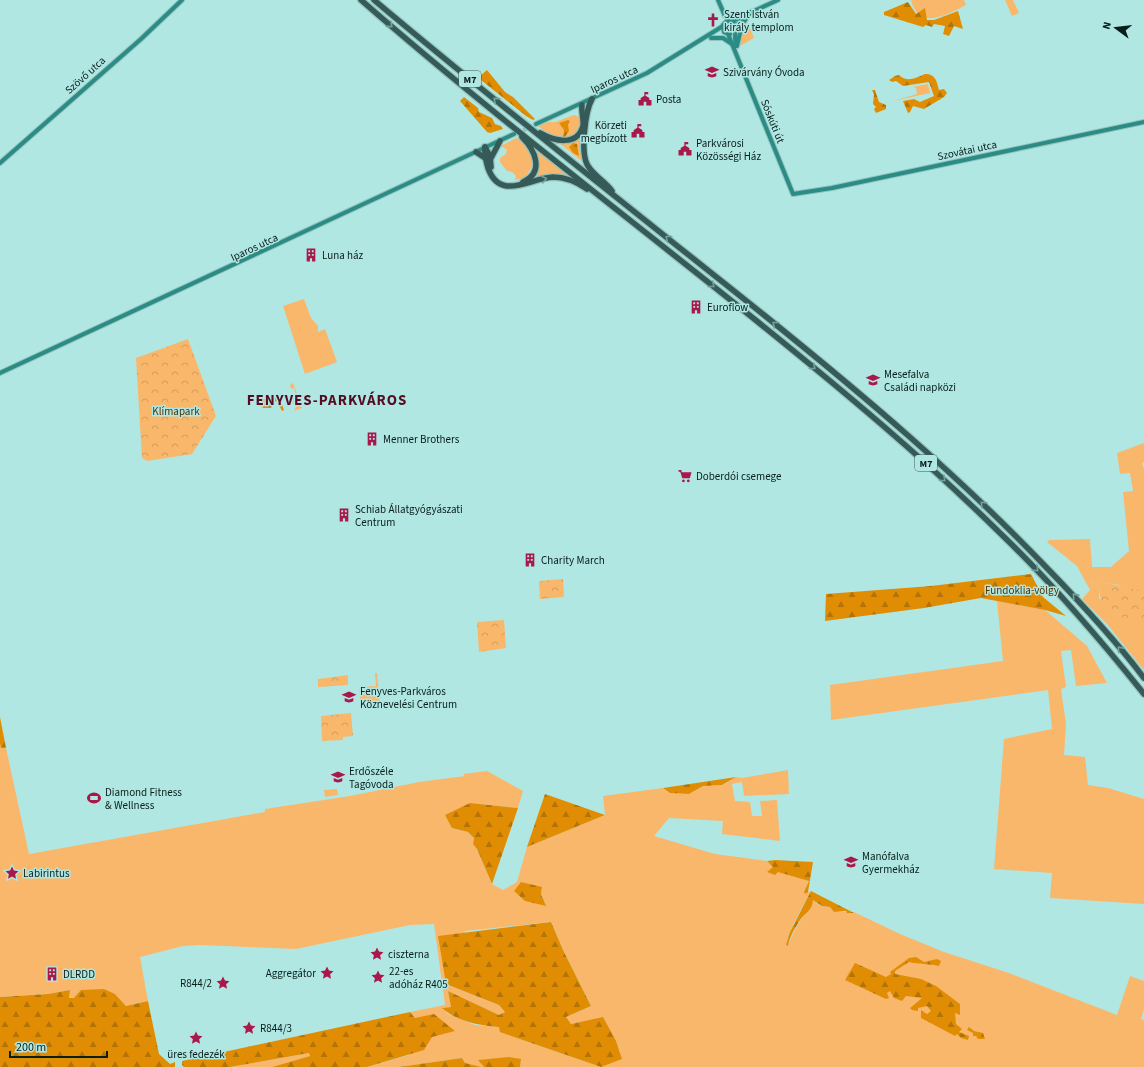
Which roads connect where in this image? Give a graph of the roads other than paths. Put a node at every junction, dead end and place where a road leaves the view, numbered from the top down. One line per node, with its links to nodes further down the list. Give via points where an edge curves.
1 (182, 0): 29 (street, Szövő utca)
2 (361, 0): 20 (highway, M7, one-way to 20)
3 (374, 0): 23 (highway, M7, one-way to 3)
4 (718, 0): 6 (street)
5 (778, 0): 7 (street, Iparos utca)
6 (722, 11): 8 (street); 9 (street, Sóskúti út)
7 (751, 12): 8 (street, Iparos utca); 10 (street, via 741,19); 15 (street, via 741,26)
8 (731, 21): 9 (street, Iparos utca); 10 (street)
9 (723, 25): 12 (street, Sóskúti út); 14 (street, Iparos utca)
10 (736, 27): 11 (street)
11 (734, 32): 12 (street, Iparos utca); 15 (street, Sóskúti út)
12 (727, 33): 13 (street, Iparos utca); 15 (street, Sóskúti út)
13 (711, 38): 14 (street, Iparos utca); 15 (street, via 726,39)
14 (695, 44): 16 (street, Iparos utca, via 647,73)
15 (737, 53): 30 (street, Sóskúti út)
16 (592, 99): 17 (street, Iparos utca); 19 (highway)
17 (582, 105): 18 (street, Iparos utca); 19 (highway)
18 (574, 108): 19 (highway); 22 (street, Iparos utca)
19 (584, 114): 23 (highway, via 580,132 566,140 548,137); 31 (highway, via 586,162)
20 (508, 122): 28 (highway, via 534,151 535,170 527,181 509,184 495,176); 32 (highway, M7)
21 (1144, 122): 30 (street, Szovátai utca)
22 (536, 124)
23 (526, 125): 31 (highway, M7)
24 (514, 134): 25 (street, Iparos utca)
25 (500, 141): 26 (street, Iparos utca); 28 (highway)
26 (485, 147): 27 (street, Iparos utca); 28 (highway)
27 (476, 152): 28 (highway); 33 (street, Iparos utca)
28 (487, 159): 32 (highway, one-way to 32, via 492,177 502,184 514,186 545,178 568,179 602,202)
29 (0, 163)
30 (793, 194)
31 (619, 199): 34 (highway, M7, one-way to 31, via 1068,589 944,466 848,384)
32 (616, 208): 35 (highway, M7, one-way to 35, via 825,376 969,503 1061,595)
33 (0, 373)
34 (1144, 678)
35 (1144, 694)

